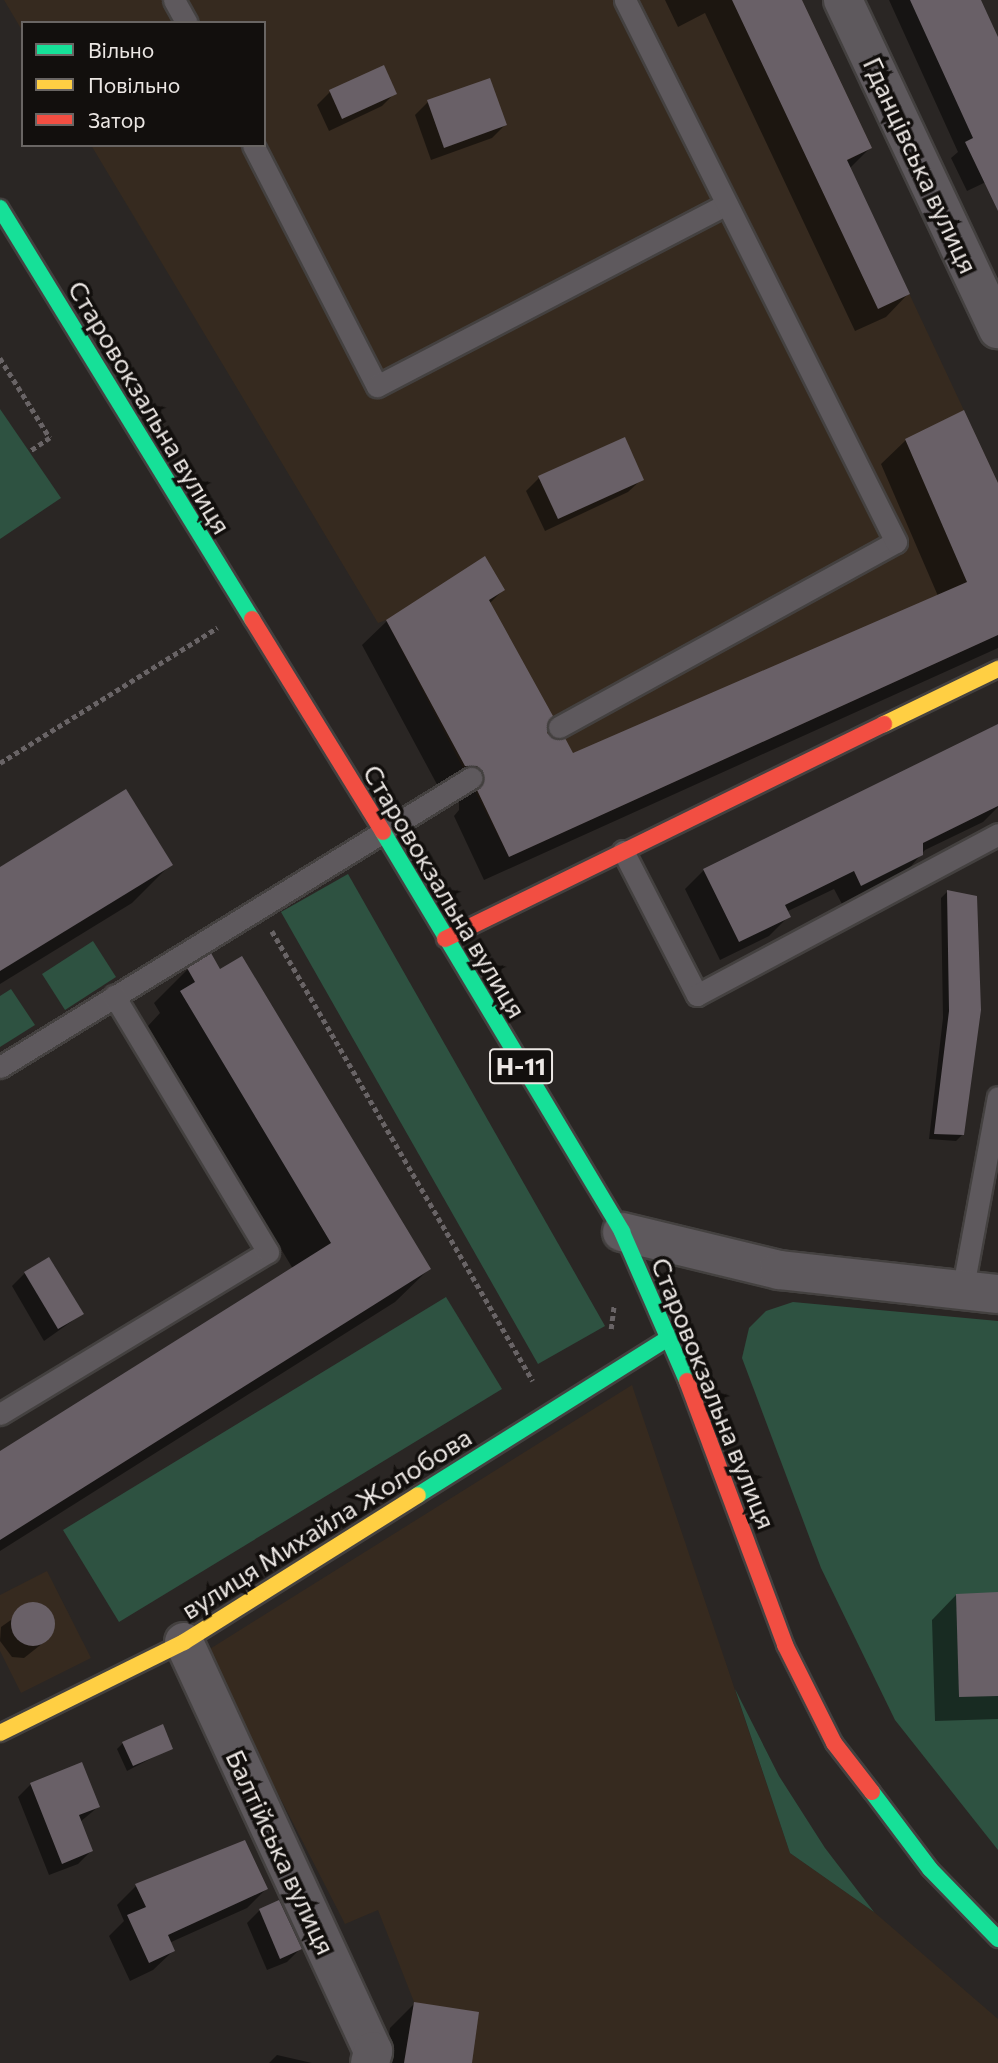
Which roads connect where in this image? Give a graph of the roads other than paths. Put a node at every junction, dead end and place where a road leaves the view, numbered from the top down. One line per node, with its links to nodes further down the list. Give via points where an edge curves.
1 (174, 0): 4 (lane)
2 (625, 0): 6 (lane)
3 (844, 0): 8 (street, Гданцівська вулиця)
4 (186, 21)
5 (254, 147): 6 (lane, via 377,386)
6 (727, 204): 10 (lane, via 896,542)
7 (5, 227): 12 (main road, Старовокзальна вулиця / Н-11)
8 (998, 330)
9 (998, 669): 14 (main road)
10 (559, 727)
11 (471, 778): 12 (lane)
12 (382, 830): 15 (main road, Старовокзальна вулиця / Н-11); 16 (lane)
13 (998, 834): 14 (lane, via 698,995)
14 (623, 851): 15 (main road)
15 (445, 939): 19 (main road, Старовокзальна вулиця / Н-11)
16 (114, 996): 17 (lane); 22 (lane, via 268,1252)
17 (0, 1067)
18 (998, 1097): 20 (lane)
19 (622, 1232): 20 (street, via 779,1270); 21 (main road, Старовокзальна вулиця / Н-11)
20 (981, 1290)
21 (670, 1337): 23 (main road, вулиця Михайла Жолобова); 25 (main road, Старовокзальна вулиця / Н-11, via 786,1645 828,1732 930,1869)
22 (0, 1415)
23 (184, 1642): 24 (main road, вулиця Михайла Жолобова); 26 (street, Балтійська вулиця, via 373,2051)
24 (0, 1734)
25 (998, 1939)
26 (370, 2063)

